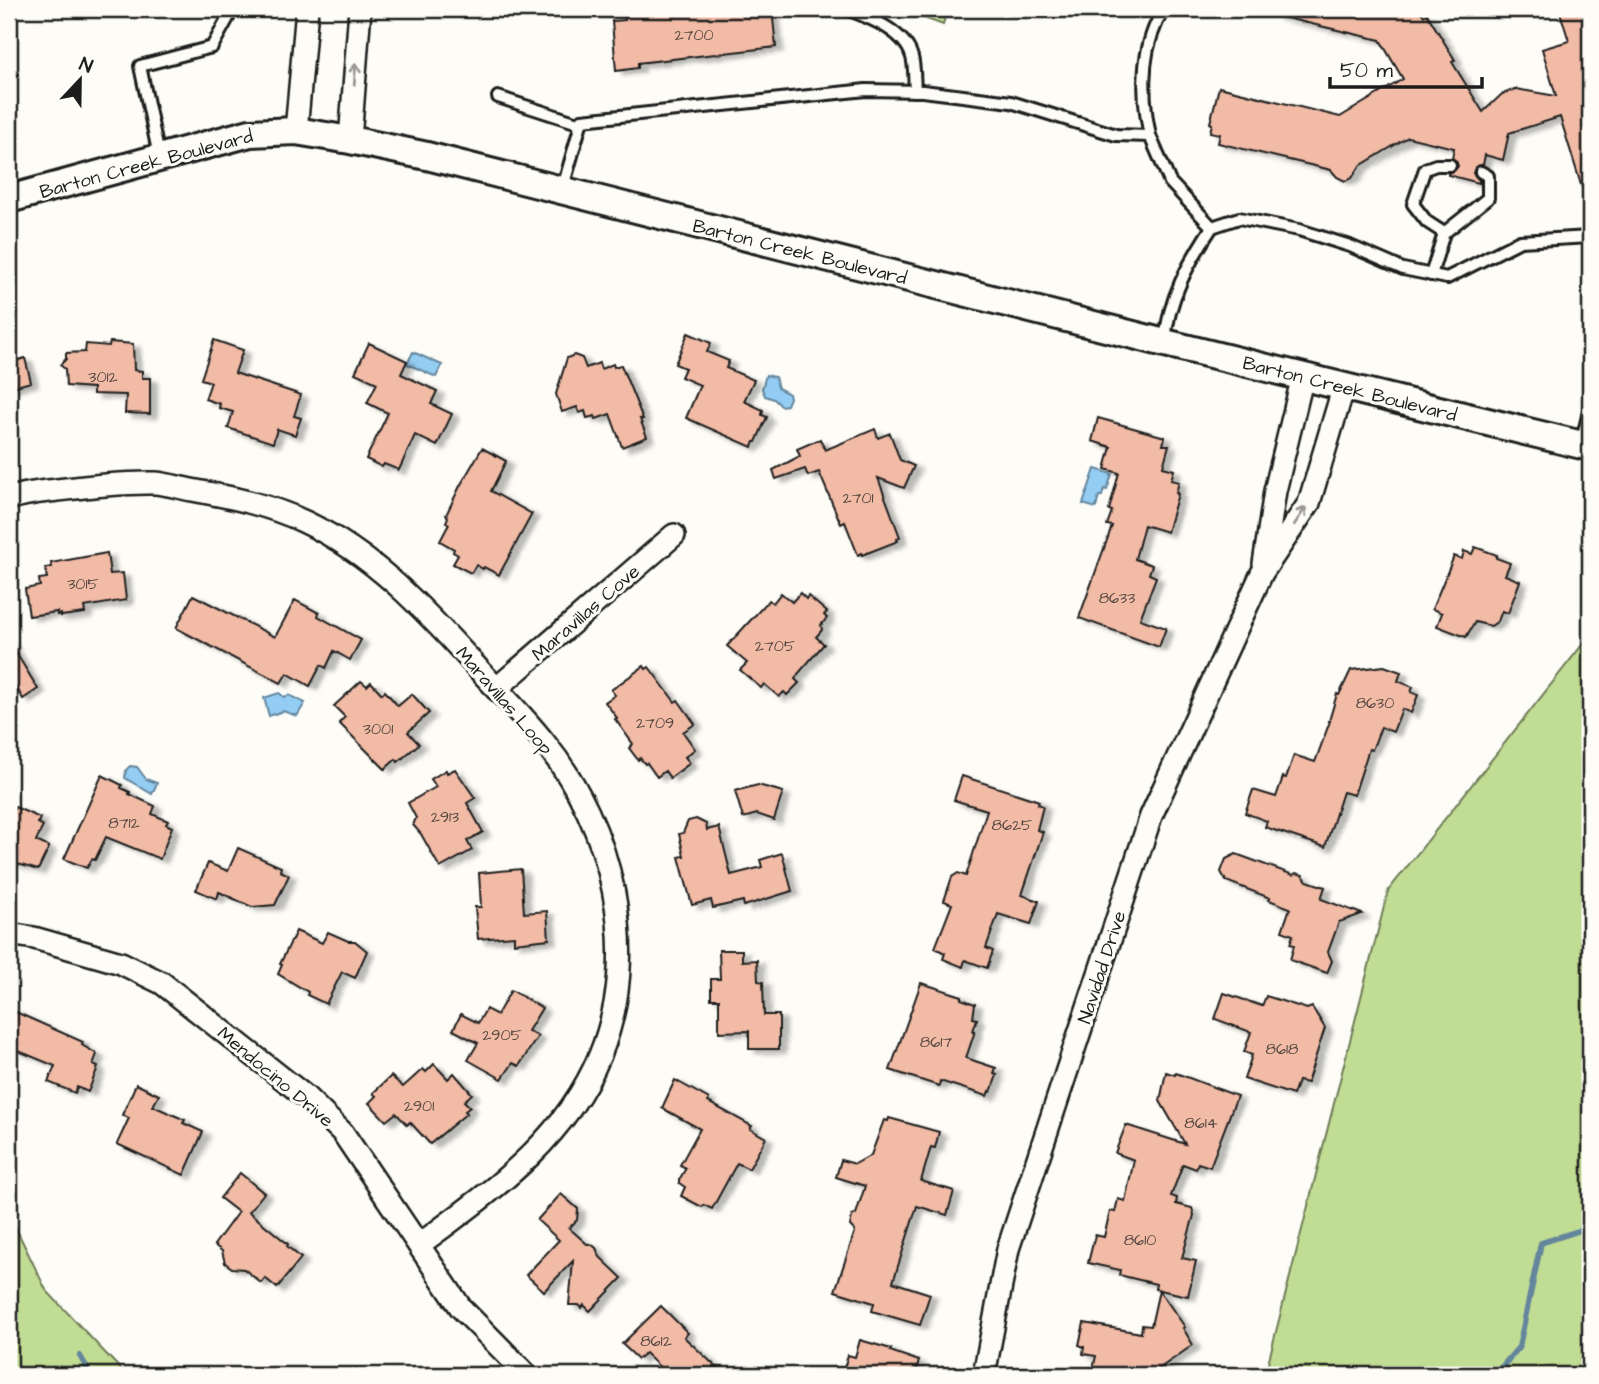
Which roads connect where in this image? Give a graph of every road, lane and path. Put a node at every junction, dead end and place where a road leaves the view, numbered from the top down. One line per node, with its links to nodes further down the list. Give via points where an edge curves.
1 (233, 9): 12 (lane, via 212,47 140,66)
2 (307, 9): 9 (street)
3 (360, 9): 11 (street, one-way to 3)
4 (847, 9): 6 (lane, via 885,27 907,45 913,59)
5 (1164, 9): 10 (lane, via 1155,22 1146,58 1143,103)
6 (915, 91): 8 (lane, via 866,90 582,120); 10 (lane, via 1011,103 1116,135)
7 (498, 97): 8 (lane)
8 (581, 124): 15 (lane)
9 (296, 131): 11 (street, Barton Creek Boulevard); 12 (street, Barton Creek Boulevard, via 250,133)
10 (1150, 136): 17 (lane, via 1170,182)
11 (350, 140): 15 (street, Barton Creek Boulevard)
12 (159, 158): 16 (street, Barton Creek Boulevard)
13 (1450, 165): 18 (lane, via 1425,169 1413,204 1427,222)
14 (1481, 172): 18 (lane, via 1488,176 1488,198)
15 (562, 191): 21 (street, Barton Creek Boulevard)
16 (9, 199)
17 (1212, 227): 20 (lane, via 1239,218 1299,230); 21 (lane, via 1181,280 1166,324)
18 (1444, 233): 20 (lane)
19 (1590, 237): 20 (lane, via 1520,240 1447,278)
20 (1431, 275)
21 (1165, 343): 22 (street, Barton Creek Boulevard)
22 (1303, 376): 23 (street, Barton Creek Boulevard); 28 (street, Navidad Drive, via 1275,491)
23 (1345, 386): 25 (street, Barton Creek Boulevard); 28 (street, Navidad Drive, one-way to 23, via 1308,503)
24 (1590, 407): 25 (lane)
25 (1586, 446)
26 (9, 499): 29 (street, Maravillas Loop, via 89,486 158,483 224,496 305,521 376,565 409,594)
27 (674, 535): 29 (street, Maravillas Cove)
28 (1262, 573): 33 (street, Navidad Drive, via 1151,816 1008,1249)
29 (496, 689): 31 (street, Maravillas Loop, via 545,743 593,818 615,902 621,963 601,1053 584,1090 552,1134 506,1180)
30 (9, 934): 31 (street, Mendocino Drive, via 121,963 162,983 306,1097 343,1133)
31 (419, 1245): 32 (street, Mendocino Drive, via 461,1308)
32 (527, 1375)
33 (984, 1375)

